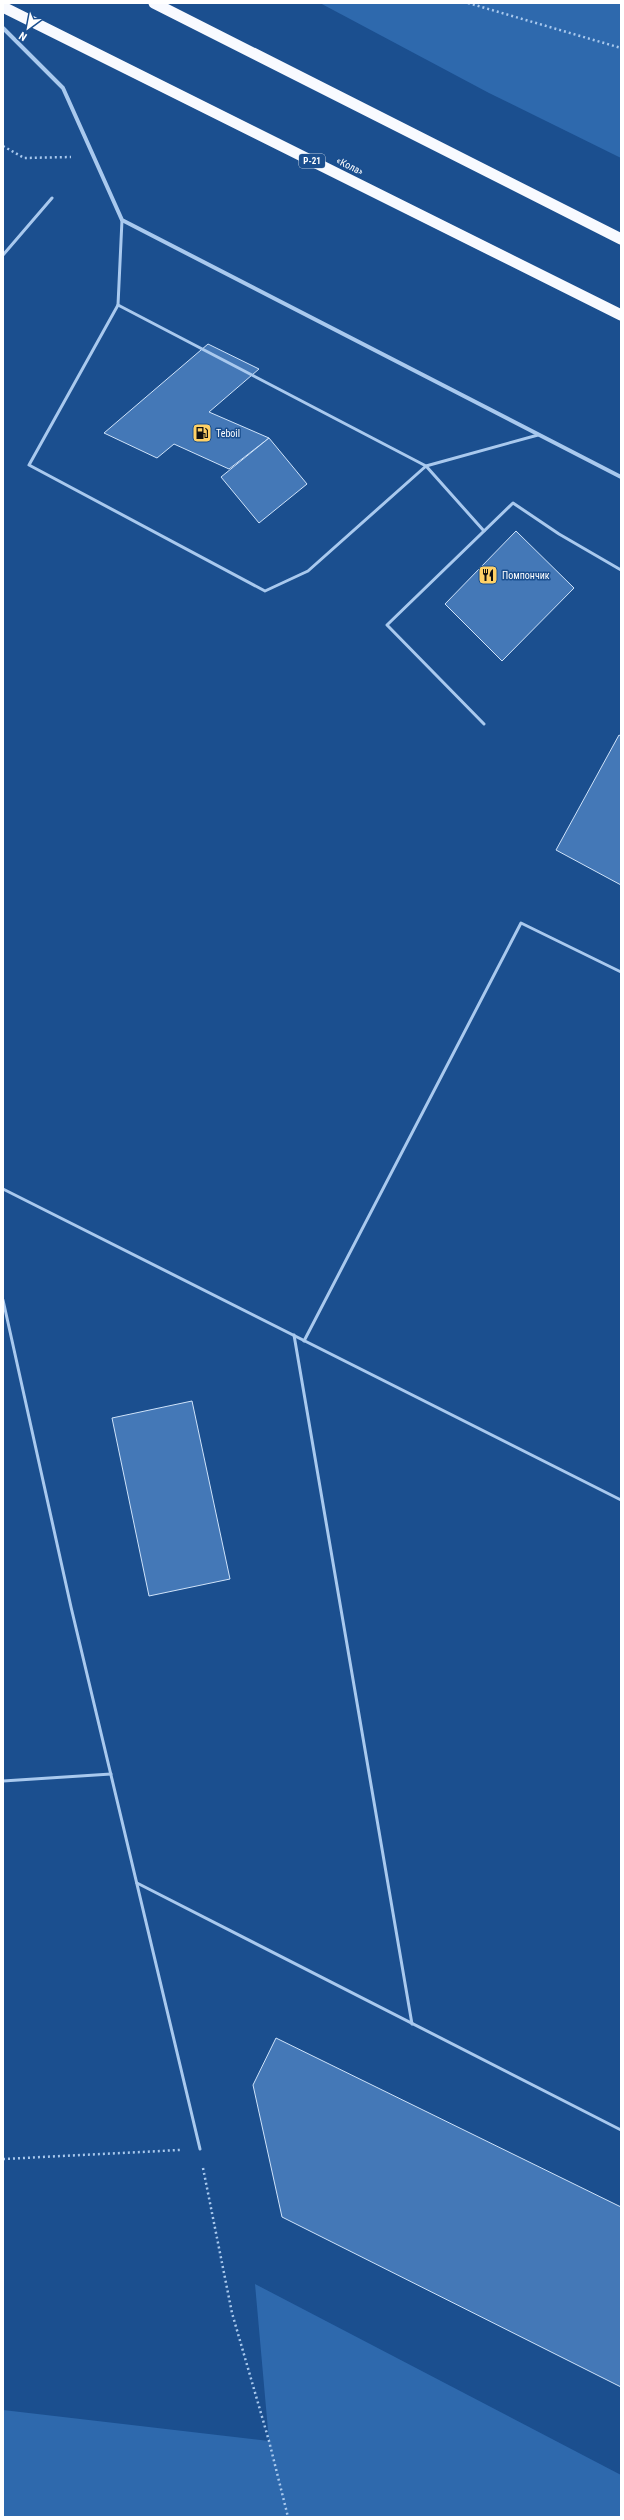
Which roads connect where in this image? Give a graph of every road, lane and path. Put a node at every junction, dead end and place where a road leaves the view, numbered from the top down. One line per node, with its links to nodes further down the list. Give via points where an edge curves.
1 (154, 3): 10 (highway)
2 (468, 3): 5 (path)
3 (3, 7): 13 (highway, «Кола» / Р-21)
4 (3, 28): 7 (street, via 63,88)
5 (621, 48)
6 (3, 146): 7 (path, via 24,158)
7 (92, 156): 9 (street)
8 (52, 198): 11 (lane)
9 (122, 220): 12 (lane); 14 (street)
10 (621, 239)
11 (3, 255)
12 (118, 305): 15 (lane); 15 (lane, via 29,465 265,591 308,571)
13 (621, 315)
14 (539, 434): 15 (lane); 16 (street)
15 (426, 466): 17 (lane)
16 (621, 477)
17 (484, 531): 18 (lane, via 514,503 559,534); 19 (lane, via 387,625)
18 (621, 570)
19 (484, 724)
20 (621, 972): 24 (lane, via 522,922)
21 (3, 1189): 23 (lane)
22 (3, 1300): 26 (lane)
23 (294, 1335): 24 (lane); 29 (lane)
24 (304, 1341): 25 (lane)
25 (621, 1500)
26 (111, 1774): 27 (lane); 28 (lane)
27 (3, 1781)
28 (136, 1883): 29 (lane); 31 (lane)
29 (412, 2024): 30 (lane)
30 (621, 2130)
31 (200, 2149): 32 (path); 33 (path, via 232,2313)
32 (3, 2160)
33 (288, 2517)

